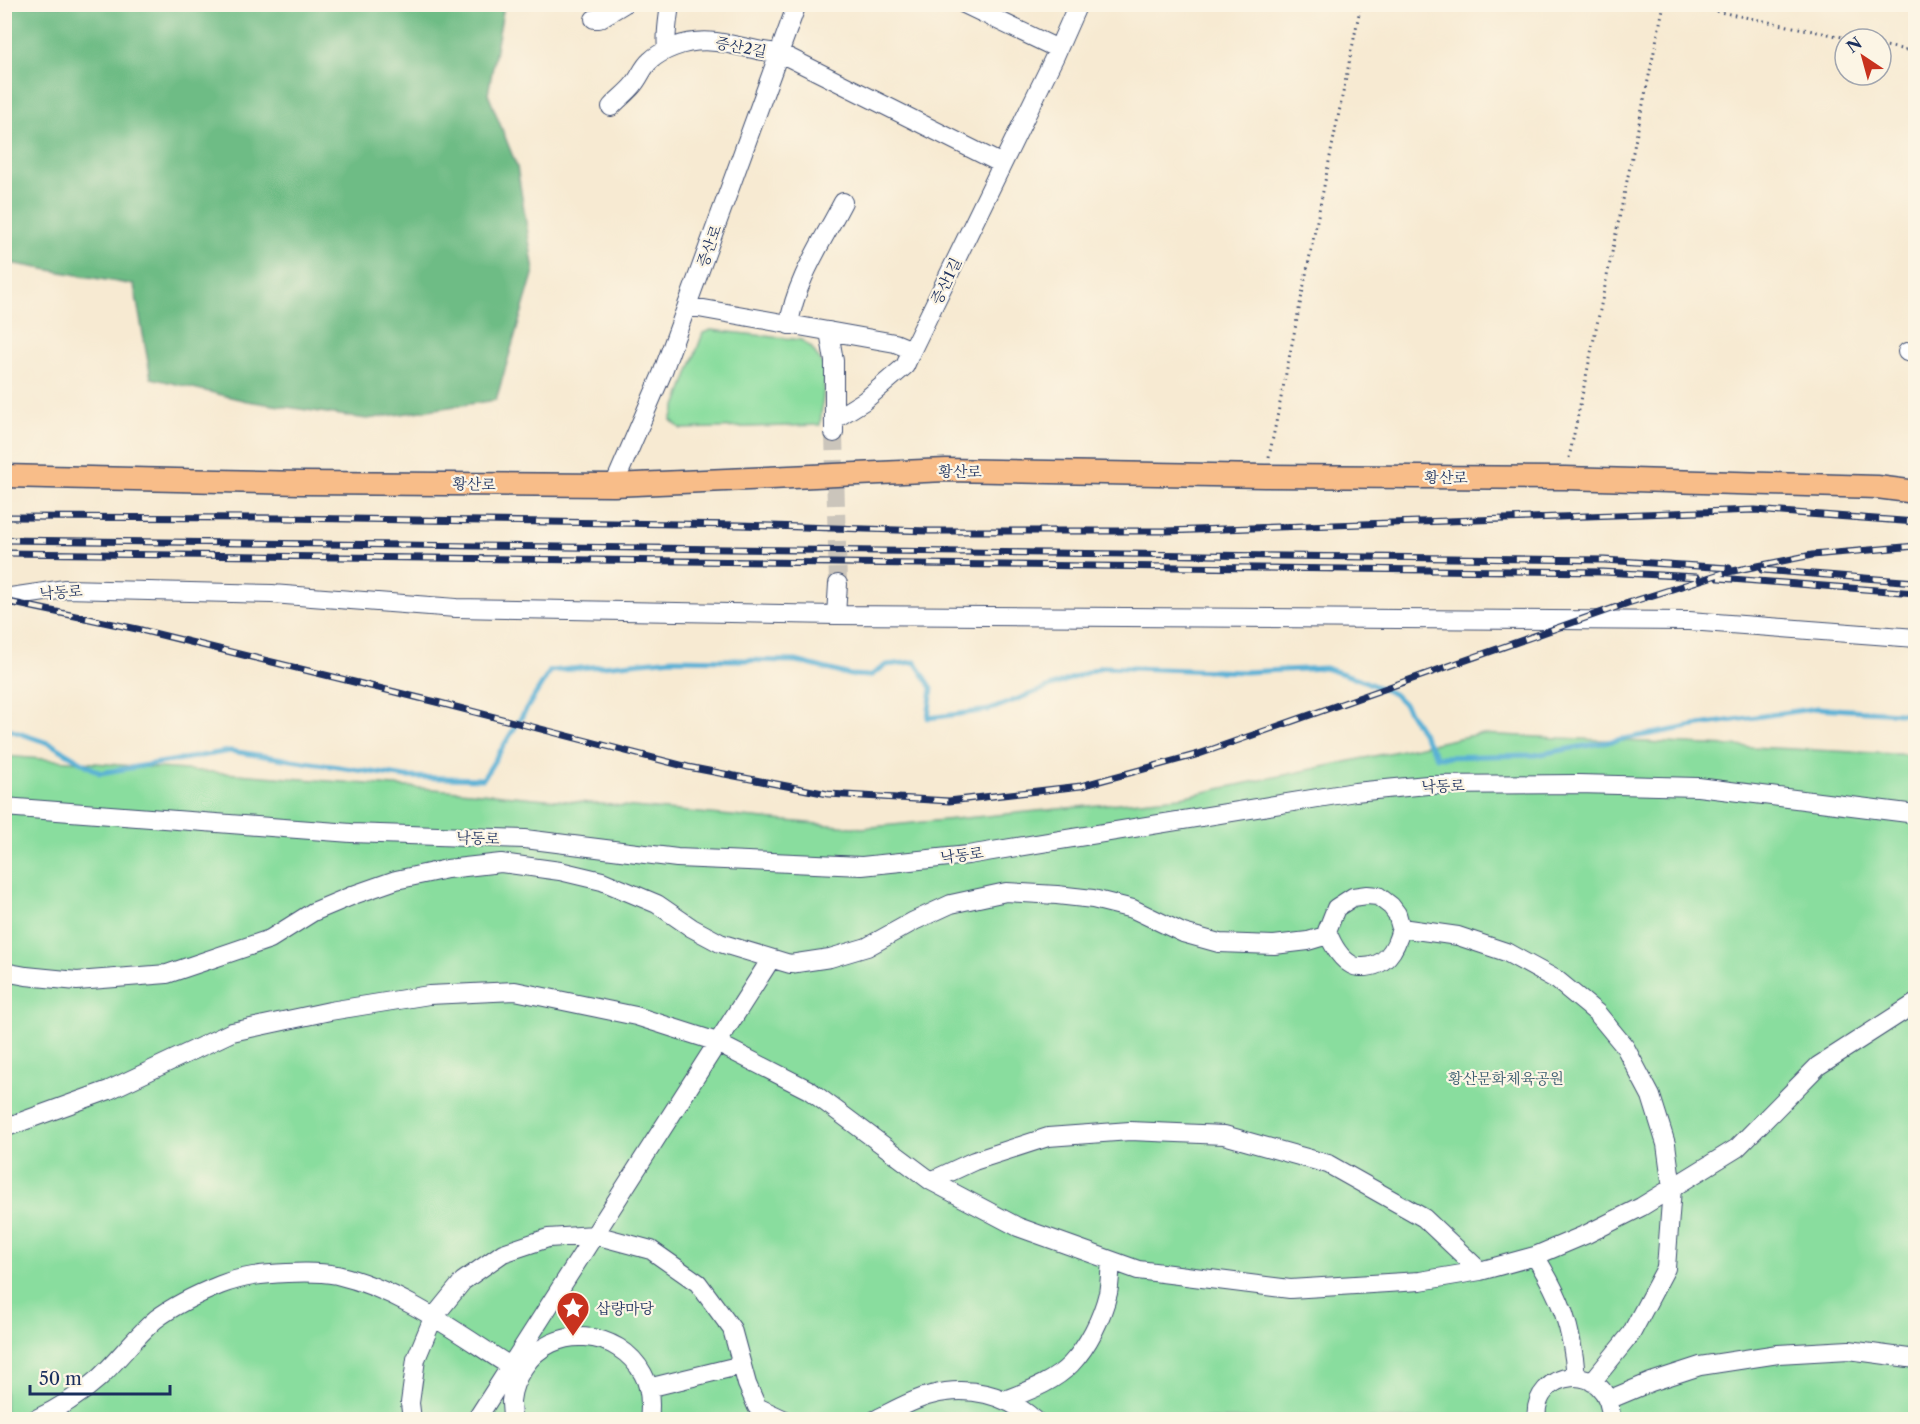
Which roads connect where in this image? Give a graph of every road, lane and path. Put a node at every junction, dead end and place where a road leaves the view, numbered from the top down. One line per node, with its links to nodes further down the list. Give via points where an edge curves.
1 (624, 4): 9 (street)
2 (797, 4): 15 (street, 증산로)
3 (964, 4): 12 (street)
4 (1078, 4): 12 (street, 증산1길)
5 (1361, 4): 24 (path)
6 (1664, 4): 25 (path)
7 (1681, 4): 10 (path)
8 (669, 5): 13 (street)
9 (594, 19)
10 (1833, 35)
11 (1893, 47): 14 (path)
12 (1058, 49): 17 (street, 증산1길)
13 (667, 50): 15 (street, 증산2길, via 686,42 706,40); 16 (street, 증산2길, via 651,60 635,83)
14 (1916, 52)
15 (780, 53): 17 (street, 증산2길); 19 (street, 증산로)
16 (610, 107)
17 (1002, 164): 22 (street, 증산1길)
18 (843, 202): 20 (street, via 797,290)
19 (687, 306): 20 (street); 26 (street, 증산로)
20 (789, 325): 21 (street)
21 (829, 332): 22 (street, via 895,343); 22 (street, 증산1길, via 834,361 834,426 905,366)
22 (912, 350)
23 (4, 476): 26 (main road, 황산로)
24 (1265, 476): 25 (main road, 황산로); 26 (main road, 황산로, via 946,470)
25 (1565, 478): 27 (main road, 황산로, via 1877,487)
26 (614, 485)
27 (1916, 492)
28 (838, 584): 30 (street)
29 (4, 598): 30 (street, 낙동로, via 65,589 272,594 456,608)
30 (836, 615): 31 (street, 낙동로, via 1689,621)
31 (1916, 639)
32 (4, 807): 33 (street, 낙동로, via 351,833 525,839 677,858 862,866 968,855 1355,792 1427,785 1698,787)
33 (1916, 814)
34 (1401, 928): 35 (street, via 1388,958 1371,968 1353,967); 35 (street, via 1391,906 1378,896 1368,895 1353,897 1336,908); 42 (street, via 1458,936 1506,952 1557,980 1597,1013 1625,1047 1652,1096 1666,1144)
35 (1328, 934): 36 (street, via 1274,945 1219,943 1183,933 1133,909 1084,898 1006,892 951,904 867,947 830,958 790,963)
36 (771, 959): 37 (street, via 720,943 657,904 602,881 501,863 396,880 313,912 270,939 167,974 77,981); 39 (street)
37 (4, 972)
38 (1916, 1003): 42 (street, via 1818,1066 1737,1148)
39 (717, 1043): 40 (street, via 636,1016 515,991 429,995 232,1032 110,1090); 41 (street, via 809,1090); 43 (street)
40 (4, 1128)
41 (931, 1181): 45 (street, via 1018,1227); 46 (street, via 974,1161 1048,1137 1130,1131 1224,1135 1328,1164 1425,1218)
42 (1672, 1188): 44 (street, via 1587,1234); 51 (street, via 1666,1268 1631,1334)
43 (596, 1235): 47 (street, via 548,1238 502,1253 464,1281); 49 (street, via 651,1250 698,1283 732,1329); 50 (street)
44 (1535, 1256): 46 (street); 51 (street, via 1566,1316)
45 (1112, 1261): 46 (street, via 1138,1270 1290,1289 1420,1281); 53 (street, via 1108,1293 1099,1319 1071,1364 1053,1378)
46 (1480, 1271)
47 (434, 1318): 50 (street); 55 (street, via 367,1285 336,1275 251,1275 174,1306 141,1332 81,1393); 56 (street, via 416,1359 410,1403)
48 (1916, 1359): 54 (street, via 1849,1350 1778,1354 1700,1366)
49 (742, 1365): 52 (street); 60 (street, via 756,1407)
50 (510, 1366): 57 (street)
51 (1584, 1379): 54 (street, via 1598,1385); 63 (street, via 1564,1378 1553,1383 1538,1402)
52 (648, 1388): 58 (street, via 630,1356 612,1343 590,1336 568,1337 547,1345 529,1359 517,1378 511,1400); 59 (street)
53 (1005, 1400): 61 (street, via 982,1392 956,1390 929,1395); 62 (street)
54 (1608, 1400): 64 (street)
55 (34, 1419)
56 (412, 1419)
57 (476, 1419)
58 (512, 1419)
59 (649, 1419)
60 (785, 1419)
61 (875, 1419)
62 (1035, 1419)
63 (1537, 1419)
64 (1611, 1419)

